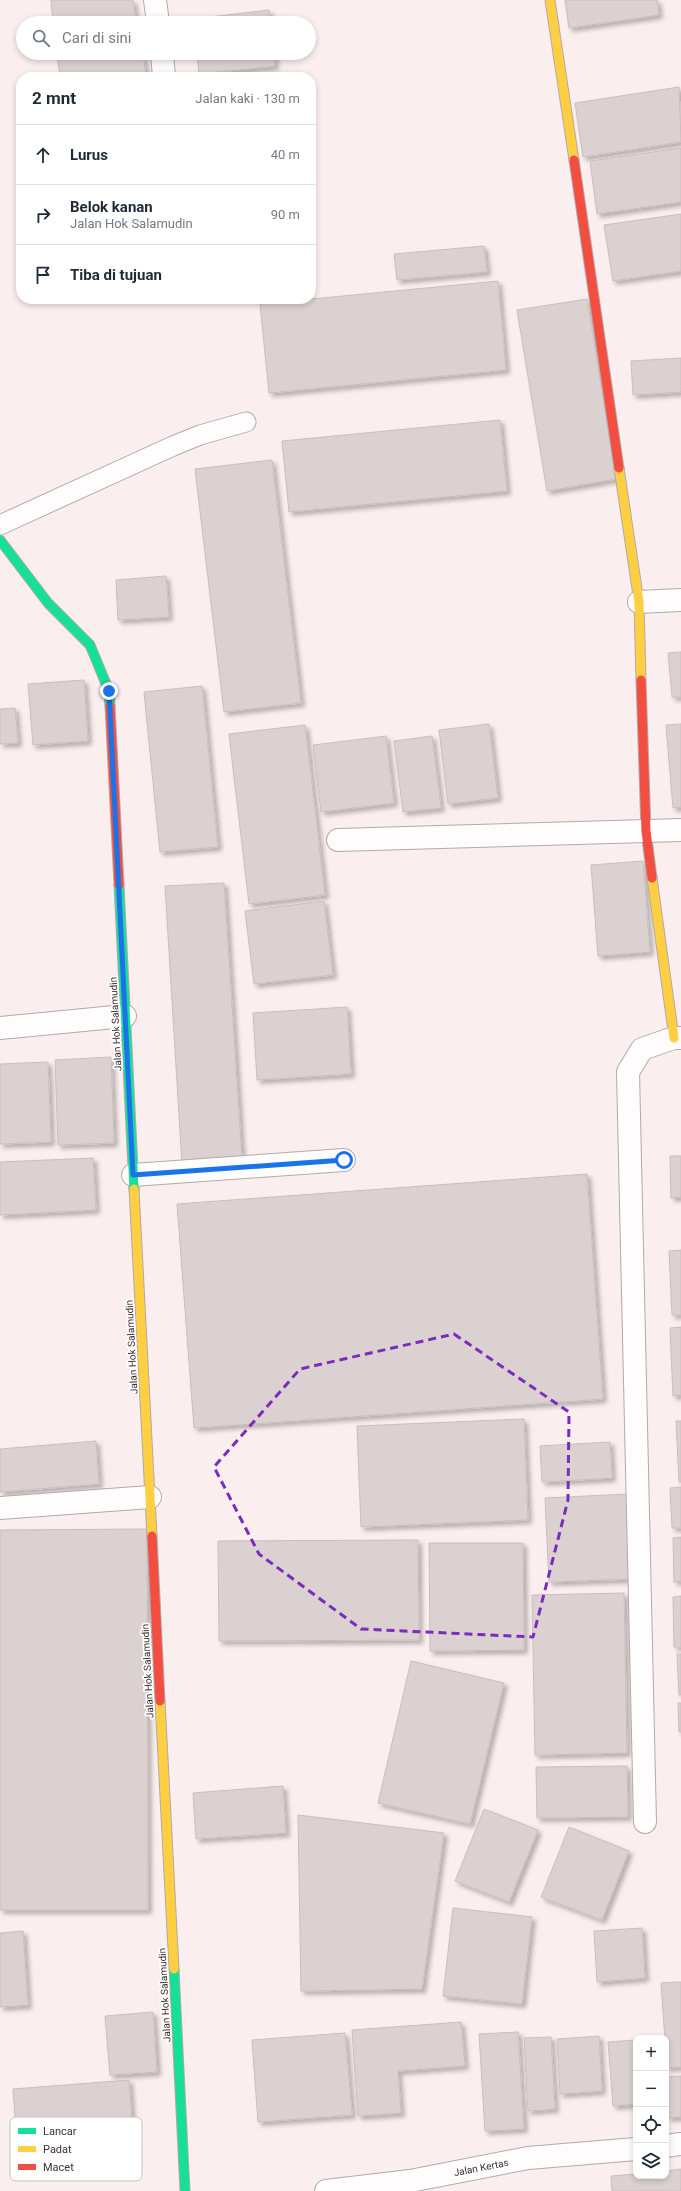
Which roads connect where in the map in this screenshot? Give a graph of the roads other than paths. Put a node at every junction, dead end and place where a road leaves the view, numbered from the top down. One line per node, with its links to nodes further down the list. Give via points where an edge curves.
1 (156, 0): 3 (street)
2 (550, 0): 10 (street)
3 (157, 16)
4 (163, 60): 5 (street)
5 (164, 72)
6 (246, 422): 7 (lane, via 172,446)
7 (0, 525)
8 (0, 540): 14 (street, Jalan Hok Salamudin, via 48,603 90,645 109,691)
9 (681, 600): 10 (street)
10 (639, 602): 12 (street)
11 (681, 830): 12 (street)
12 (646, 831): 13 (street); 16 (street)
13 (338, 840)
14 (125, 1016): 15 (street); 18 (street, Jalan Hok Salamudin)
15 (0, 1028)
16 (677, 1038): 21 (street, via 642,1049 628,1072)
17 (344, 1160): 18 (street)
18 (133, 1175): 19 (street, Jalan Hok Salamudin)
19 (150, 1497): 20 (street); 25 (street, Jalan Hok Salamudin)
20 (0, 1508)
21 (645, 1822)
22 (681, 2144): 23 (street)
23 (669, 2146)
24 (633, 2149): 26 (street, Jalan Kertas, via 528,2158 410,2181)
25 (185, 2191)
26 (326, 2191)

